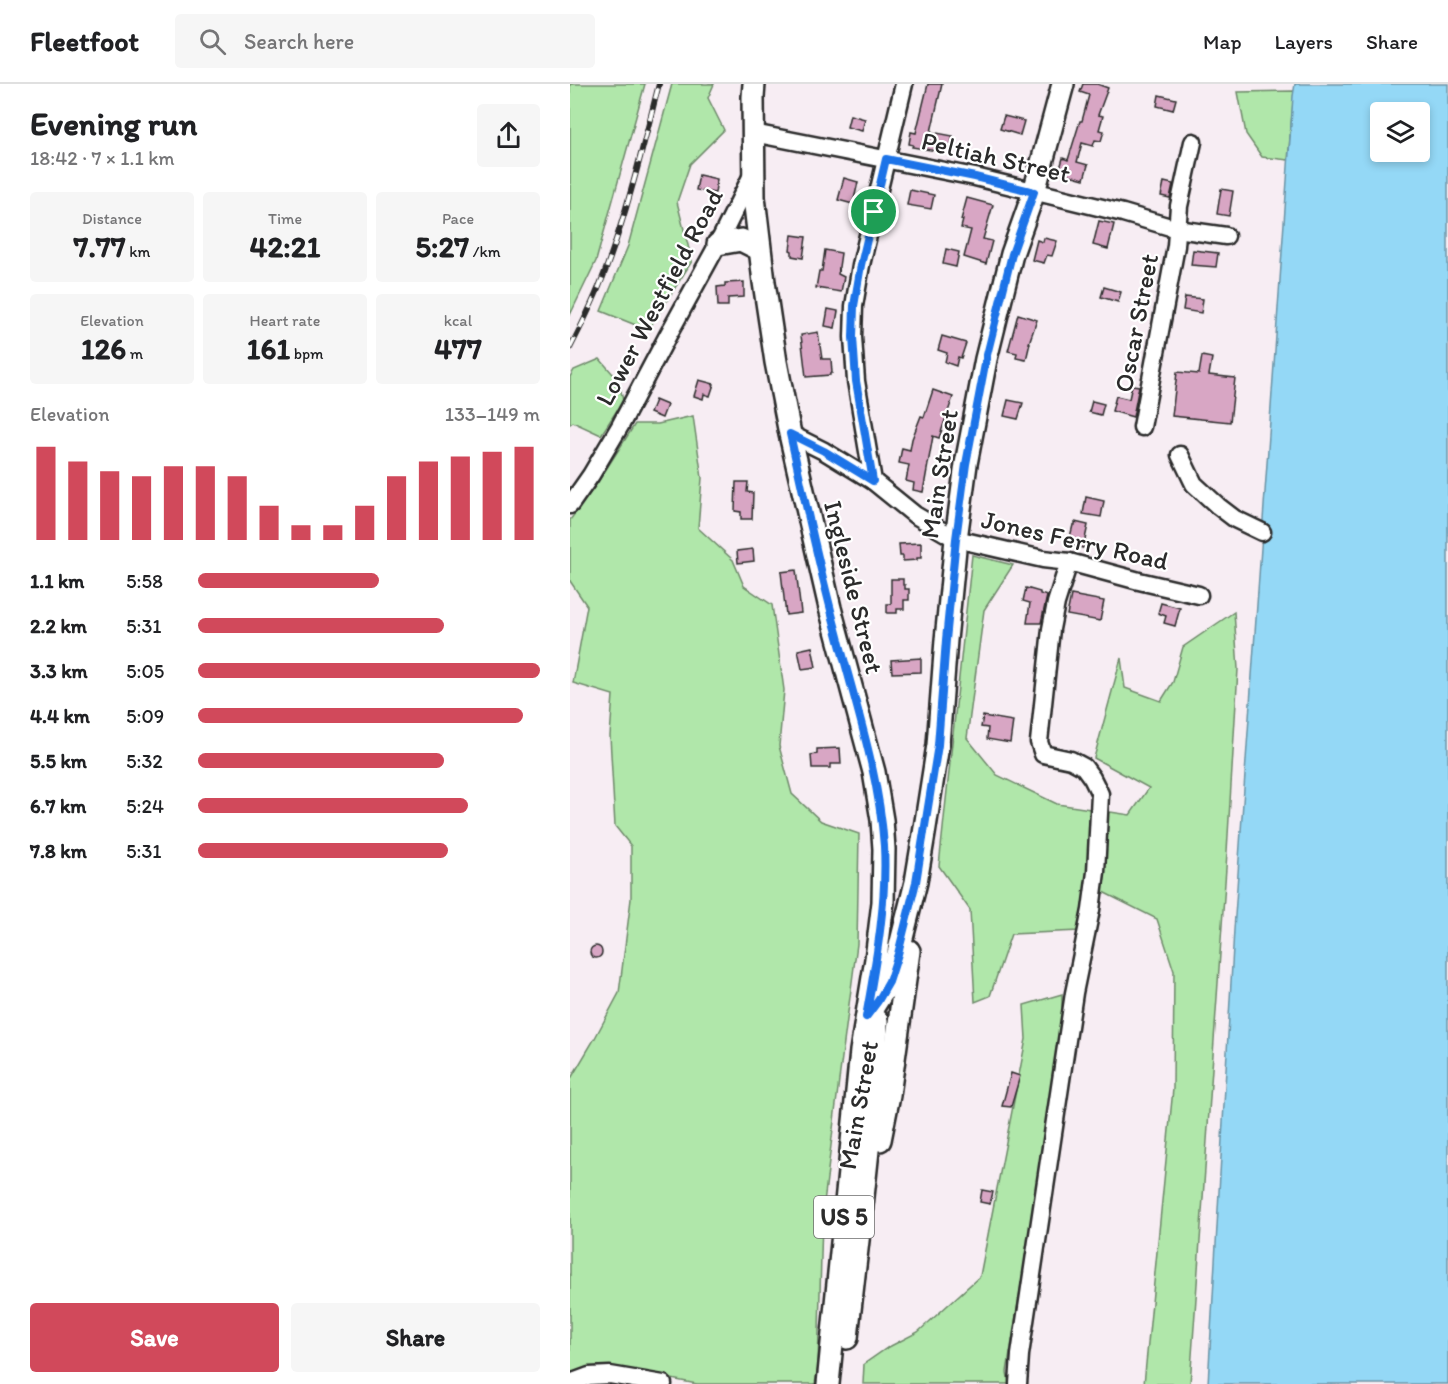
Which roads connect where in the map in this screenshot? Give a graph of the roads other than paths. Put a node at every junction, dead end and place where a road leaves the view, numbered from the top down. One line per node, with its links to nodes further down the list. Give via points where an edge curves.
1 (754, 84): 4 (main road, Ingleside Street / US 5)
2 (904, 84): 6 (street)
3 (1063, 84): 8 (main road, Main Street)
4 (753, 133): 6 (street, Peltiah Street); 7 (main road, Ingleside Street / US 5)
5 (1193, 142): 9 (street, Oscar Street)
6 (886, 159): 8 (street, Peltiah Street); 16 (street, via 854,306 856,381)
7 (753, 172): 11 (street, Lower Westfield Road); 12 (main road, Ingleside Street / US 5)
8 (1034, 192): 9 (street, Peltiah Street); 19 (main road, Main Street, via 1012,254 986,359)
9 (1177, 229): 10 (street, Peltiah Street); 13 (street, Oscar Street)
10 (1226, 236)
11 (717, 244): 12 (main road, via 741,240); 17 (street, Lower Westfield Road, via 620,426)
12 (759, 249): 14 (main road, Ingleside Street / US 5)
13 (1142, 427)
14 (790, 434): 16 (street, Jones Ferry Road); 23 (main road, Ingleside Street / US 5, via 878,791 884,849 883,902)
15 (1180, 454): 18 (street, via 1194,484 1235,519)
16 (873, 481): 19 (street, Jones Ferry Road, via 915,515)
17 (570, 505)
18 (1262, 532)
19 (956, 539): 20 (street, Jones Ferry Road); 22 (main road, Main Street, via 938,745)
20 (1069, 562): 21 (street, Jones Ferry Road); 30 (street, via 1051,629 1039,742 1042,754 1084,767 1100,794 1096,872)
21 (1199, 595)
22 (916, 882): 23 (main road, Main Street, via 889,982); 25 (main road, Main Street, via 889,1095)
23 (872, 1009): 24 (main road, Ingleside Street / US 5)
24 (868, 1052): 25 (main road, Main Street / US 5, via 865,1172); 28 (main road, Main Street / US 5)
25 (855, 1264): 29 (main road, Main Street / US 5)
26 (570, 1383): 27 (street, via 589,1376 610,1375)
27 (663, 1384)
28 (828, 1384)
29 (843, 1384)
30 (1018, 1384)

